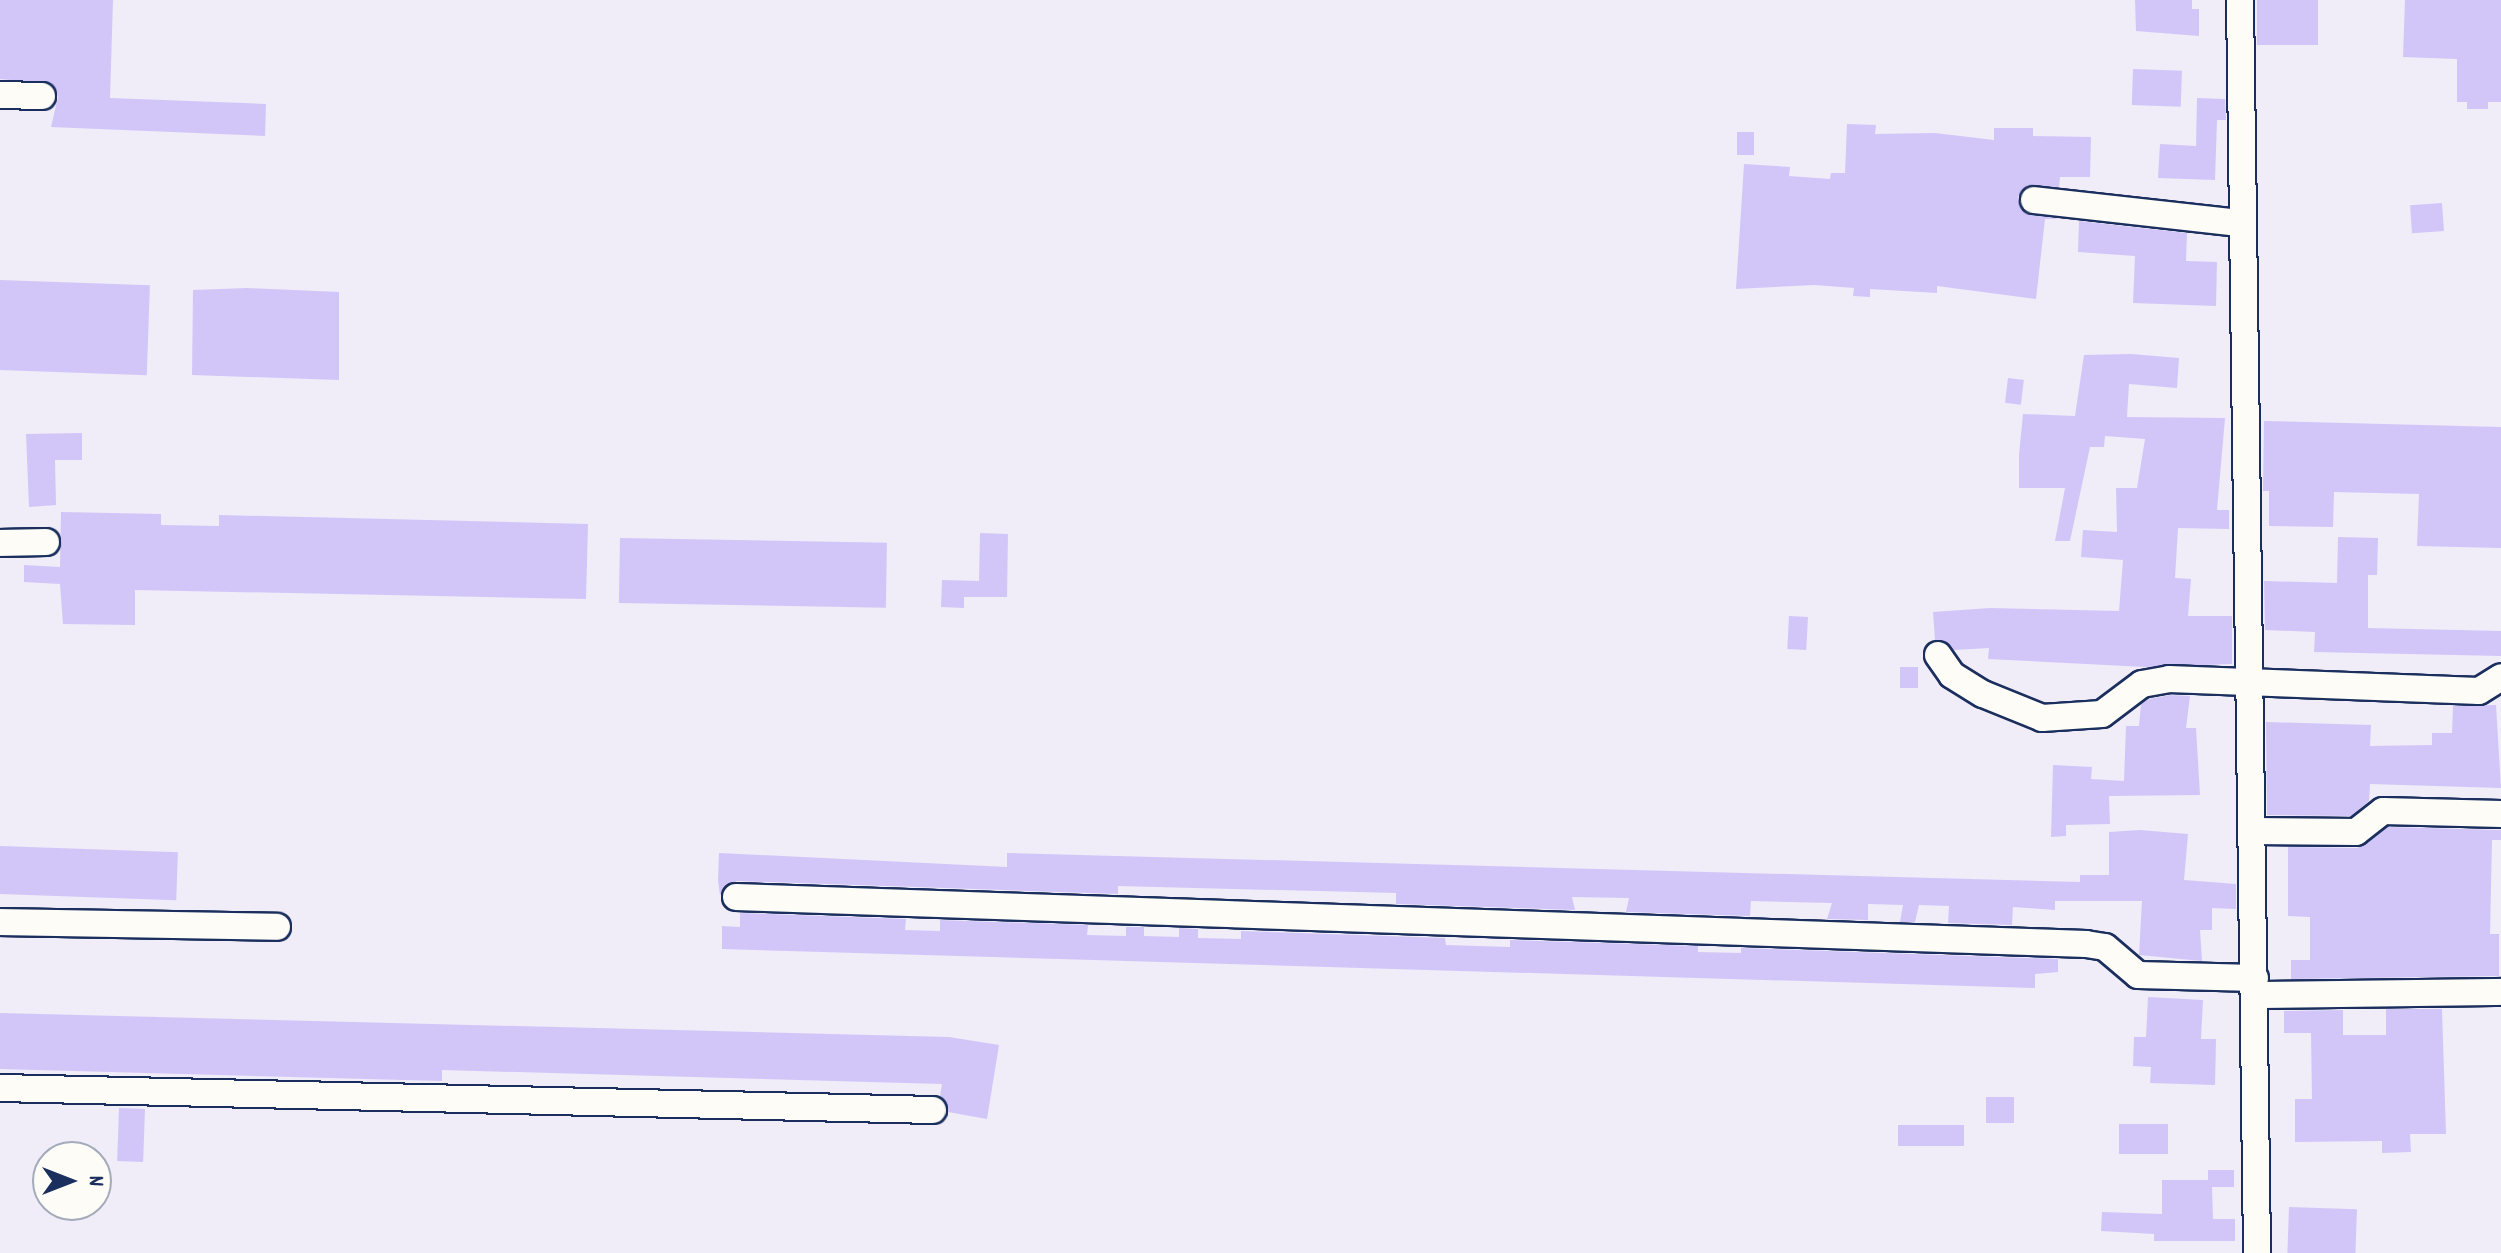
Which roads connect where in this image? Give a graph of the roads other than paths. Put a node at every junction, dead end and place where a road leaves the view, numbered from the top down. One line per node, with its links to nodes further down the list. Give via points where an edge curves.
1 (2240, 0): 5 (street)
2 (0, 95): 3 (street)
3 (42, 96)
4 (2034, 200): 5 (street)
5 (2240, 223): 10 (street)
6 (46, 542): 7 (street)
7 (0, 543)
8 (1938, 655): 10 (street, via 1952,675 1983,694 2042,718 2102,714 2142,684)
9 (2501, 677): 10 (street, via 2479,691)
10 (2250, 679): 12 (street)
11 (2501, 814): 12 (street, via 2383,811 2356,832)
12 (2254, 831): 16 (street)
13 (736, 897): 16 (street, via 2086,944 2105,947 2138,975)
14 (0, 922): 15 (street)
15 (277, 927)
16 (2256, 986): 17 (street); 20 (street)
17 (2501, 992)
18 (0, 1088): 19 (street)
19 (933, 1110)
20 (2257, 1253)

